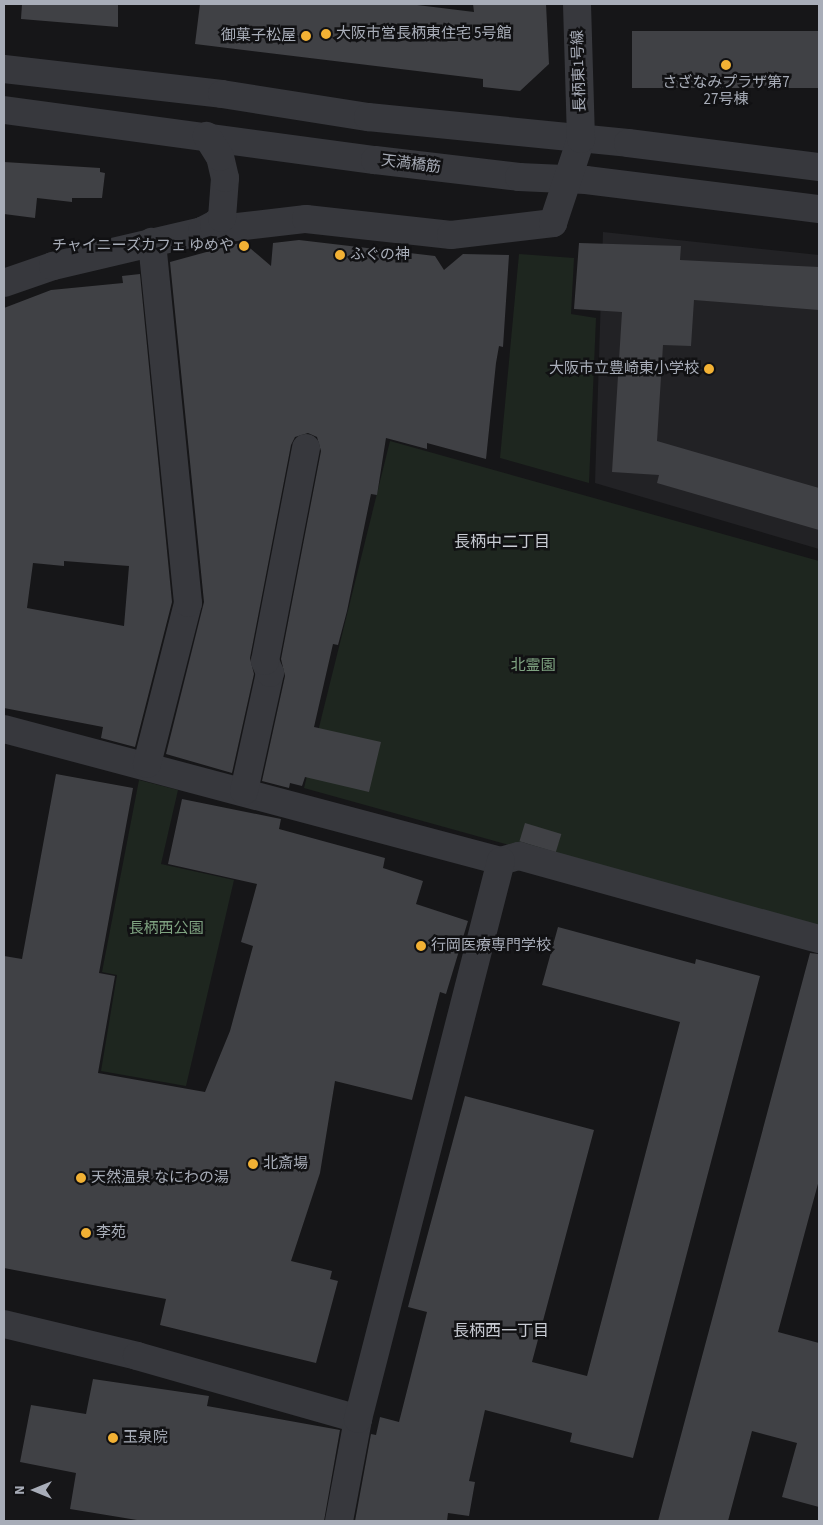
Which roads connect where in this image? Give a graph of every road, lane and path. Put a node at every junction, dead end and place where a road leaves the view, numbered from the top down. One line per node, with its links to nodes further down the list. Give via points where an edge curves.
1 (577, 4): 5 (street, 長柄東1号線)
2 (4, 69): 5 (street, via 222,94 368,117)
3 (4, 110): 4 (street, 天満橋筋)
4 (207, 136): 7 (street, 天満橋筋, via 509,176); 9 (street, via 220,157 225,178 222,218)
5 (581, 139): 6 (street); 7 (street)
6 (819, 167)
7 (567, 179): 8 (street, 天満橋筋); 9 (street, via 554,223 451,235 306,219)
8 (819, 209)
9 (202, 231): 10 (street)
10 (152, 242): 11 (street, via 53,266); 14 (street, via 188,603)
11 (4, 282)
12 (306, 448): 15 (street, via 266,661 270,673)
13 (4, 729): 14 (street)
14 (147, 764): 15 (street)
15 (244, 791): 16 (street)
16 (501, 862): 17 (street, via 519,856); 19 (street)
17 (819, 939)
18 (4, 1324): 19 (street, via 137,1356)
19 (358, 1419): 20 (street)
20 (339, 1521)

